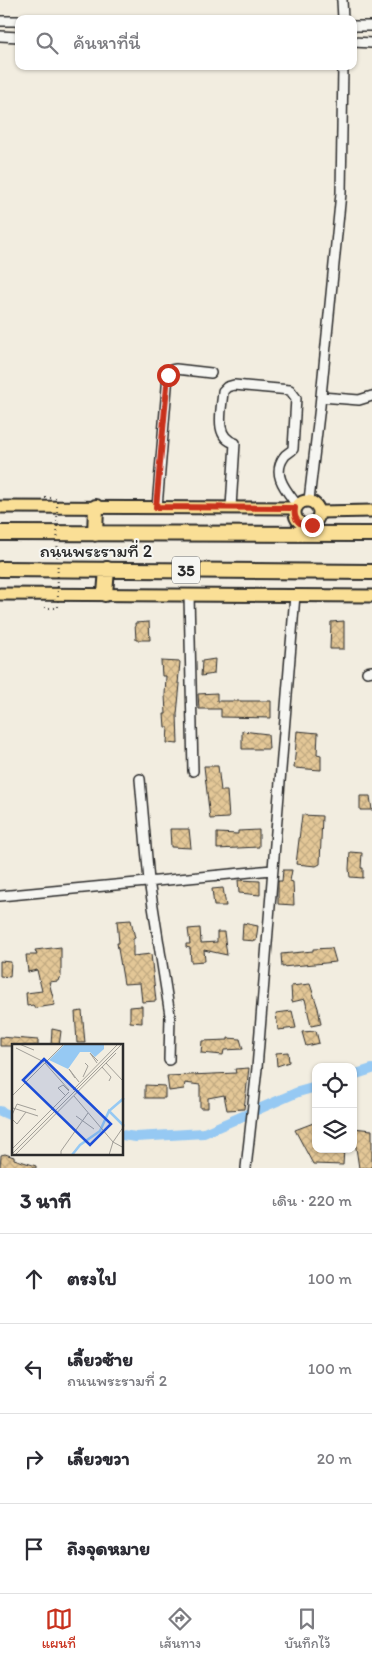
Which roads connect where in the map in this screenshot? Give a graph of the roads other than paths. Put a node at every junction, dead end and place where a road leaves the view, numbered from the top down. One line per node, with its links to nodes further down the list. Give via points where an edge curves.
1 (342, 0): 2 (street)
2 (343, 15)
3 (0, 21): 4 (street)
4 (15, 21)
5 (357, 26): 6 (street)
6 (372, 26)
7 (0, 36): 8 (street)
8 (15, 37)
9 (357, 42): 10 (street)
10 (372, 43)
11 (343, 70): 14 (street, via 341,193)
12 (211, 373): 18 (street, via 176,369 168,375)
13 (372, 396): 14 (street, via 359,400)
14 (321, 398): 15 (street)
15 (300, 505): 19 (main road); 19 (street, via 280,483 279,468 292,449 296,398 290,390 234,386 223,391 220,423 225,438 235,444); 21 (main road, via 316,504); 22 (main road, via 294,512 297,520)
16 (0, 507): 17 (main road)
17 (96, 507): 18 (main road); 24 (highway)
18 (156, 507): 19 (main road)
19 (231, 507)
20 (372, 511): 21 (main road)
21 (320, 512): 22 (main road)
22 (310, 529): 24 (highway, ถนนพระรามที่ 2 / 35); 25 (highway, ถนนพระรามที่ 2 / 35)
23 (0, 533): 24 (highway, ถนนพระรามที่ 2 / 35)
24 (95, 534)
25 (372, 534)
26 (0, 569): 27 (highway, ถนนพระรามที่ 2 / 35)
27 (107, 570): 28 (highway, ถนนพระรามที่ 2 / 35); 30 (highway)
28 (372, 572)
29 (0, 594): 30 (main road, 35)
30 (105, 594): 31 (main road, 35)
31 (189, 594): 32 (main road, 35); 34 (street)
32 (295, 595): 33 (main road, 35); 36 (street)
33 (372, 596)
34 (193, 771)
35 (140, 779): 37 (street)
36 (272, 870): 37 (street); 40 (street)
37 (150, 882): 38 (street); 39 (street, via 170,1015)
38 (0, 896)
39 (170, 1060)
40 (246, 1168)

